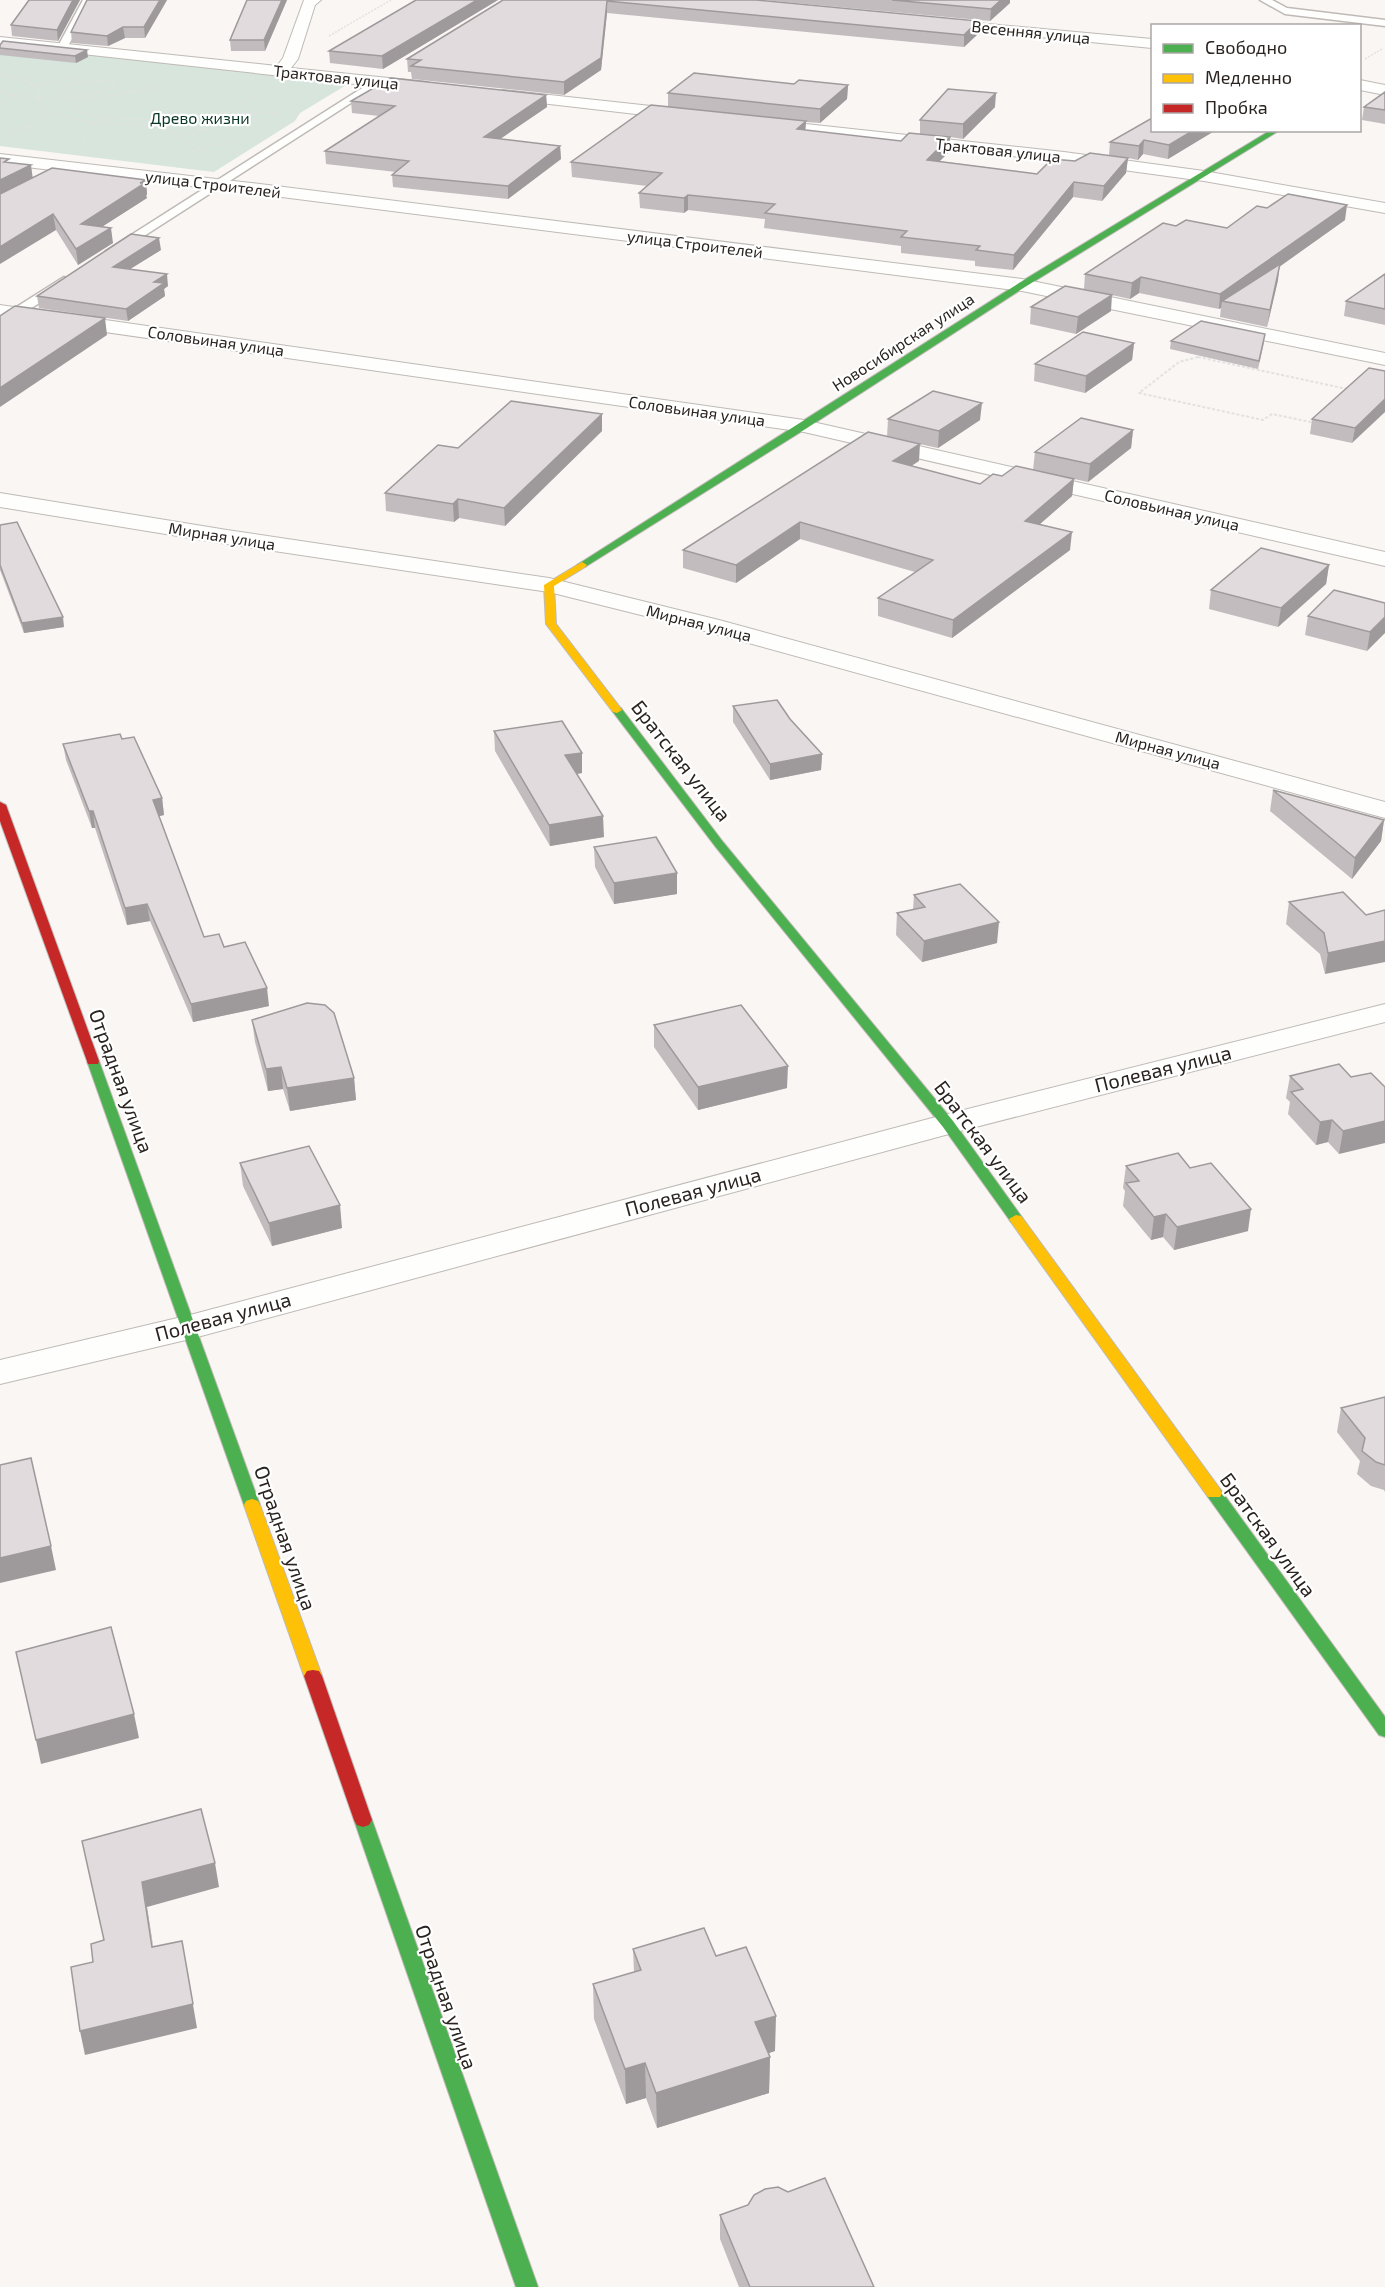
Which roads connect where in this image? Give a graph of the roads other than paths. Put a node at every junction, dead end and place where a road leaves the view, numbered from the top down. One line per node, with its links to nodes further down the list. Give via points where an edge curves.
1 (88, 0): 8 (lane)
2 (314, 0): 9 (street, via 309,3)
3 (1265, 0): 5 (lane, via 1285,11)
4 (918, 21): 7 (street, Весенняя улица)
5 (1385, 23)
6 (0, 41): 8 (street, Трактовая улица)
7 (1151, 44)
8 (62, 48): 9 (street, Трактовая улица)
9 (286, 65): 11 (street, Трактовая улица)
10 (398, 69): 11 (street)
11 (378, 81): 13 (street, Трактовая улица); 23 (lane)
12 (1361, 85): 14 (street)
13 (449, 89)
14 (1385, 90)
15 (485, 93): 16 (street)
16 (710, 118)
17 (745, 122): 21 (street, Трактовая улица)
18 (1274, 132): 21 (street, Новосибирская улица)
19 (0, 159): 20 (street, улица Строителей)
20 (72, 167): 22 (lane); 23 (street, улица Строителей)
21 (1204, 176): 24 (street, Трактовая улица); 27 (street, Новосибирская улица)
22 (51, 178)
23 (218, 184): 25 (lane); 27 (street, улица Строителей)
24 (1385, 208)
25 (102, 258)
26 (72, 276): 28 (lane)
27 (1022, 285): 29 (street, улица Строителей); 30 (street, Новосибирская улица)
28 (7, 312): 30 (street, Соловьиная улица)
29 (1385, 359)
30 (804, 426): 32 (street, Соловьиная улица); 33 (street, Новосибирская улица)
31 (0, 500): 33 (street, Мирная улица)
32 (1385, 559)
33 (549, 585): 35 (street, Мирная улица, via 710,625); 37 (street, Братская улица, via 551,624 719,843)
34 (0, 805): 38 (street, Отрадная улица)
35 (1385, 810)
36 (1385, 1013): 37 (street, Полевая улица)
37 (948, 1124): 38 (street, Полевая улица); 40 (street, Братская улица)
38 (190, 1327): 39 (street, Полевая улица); 41 (street, Отрадная улица)
39 (0, 1372)
40 (1385, 1731)
41 (527, 2287)

